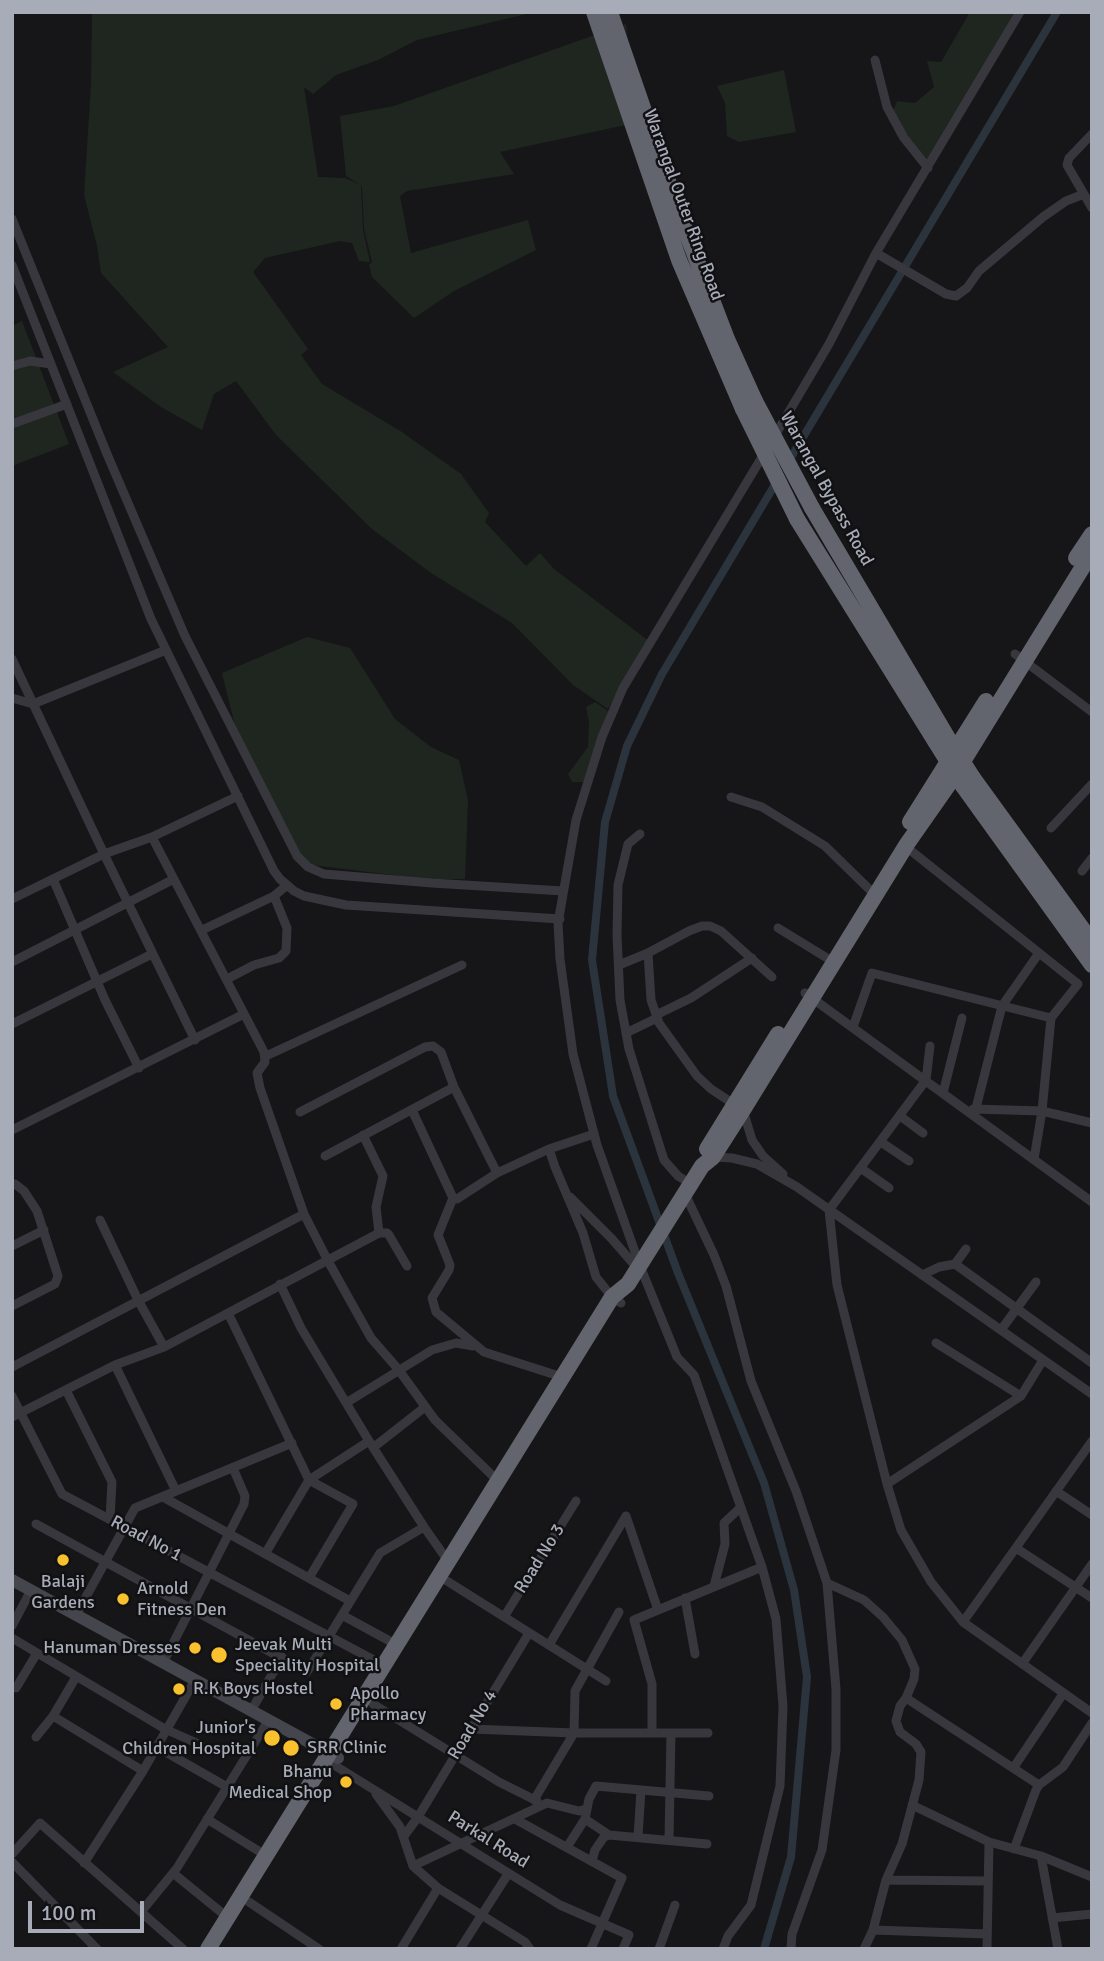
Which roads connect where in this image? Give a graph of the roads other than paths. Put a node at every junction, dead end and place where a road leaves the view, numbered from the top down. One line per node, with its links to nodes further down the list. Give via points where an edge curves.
1 (594, 12): 15 (highway, Warangal Outer Ring Road, via 679,260)
2 (610, 12): 15 (highway, Warangal Bypass Road)
3 (1020, 12): 6 (street)
4 (875, 60): 6 (street, via 887,107)
5 (1092, 134): 7 (street, via 1067,162)
6 (928, 168): 10 (street)
7 (1084, 194): 8 (street); 10 (street, via 1043,217 979,271 960,295 946,294)
8 (1092, 208)
9 (12, 219): 41 (street, via 185,636 297,856 324,874)
10 (876, 253): 41 (street, via 829,344 623,688 576,820)
11 (12, 265): 12 (street)
12 (51, 364): 13 (street, via 30,361); 14 (street)
13 (12, 366)
14 (67, 404): 16 (street); 19 (street)
15 (749, 405): 25 (highway, Warangal Bypass Road, bridge); 25 (highway, Warangal Bypass Road, bridge, via 797,519)
16 (12, 424)
17 (1092, 534): 20 (highway)
18 (1092, 552): 20 (highway)
19 (166, 650): 23 (street); 28 (street)
20 (1019, 657): 24 (street); 33 (highway, via 949,784); 40 (highway)
21 (12, 659): 23 (street)
22 (12, 698): 23 (street)
23 (33, 704): 34 (street)
24 (1092, 712)
25 (942, 740): 26 (highway, Warangal Bypass Road, bridge)
26 (968, 782): 49 (highway, Warangal Bypass Road); 58 (highway, Warangal Bypass Road)
27 (1092, 784): 30 (street)
28 (238, 796): 32 (street); 39 (street, via 274,871)
29 (731, 797): 40 (street, via 762,807 807,834)
30 (1051, 828)
31 (640, 834): 57 (street, via 628,844 618,885)
32 (152, 837): 34 (street); 38 (street)
33 (905, 846): 51 (street); 62 (highway)
34 (104, 854): 37 (street); 44 (street)
35 (1092, 858): 36 (street)
36 (1082, 871)
37 (53, 879): 43 (street); 47 (street)
38 (174, 879): 44 (street); 48 (street)
39 (286, 886): 42 (street); 45 (street, via 304,896 346,905)
40 (869, 889): 54 (highway)
41 (563, 891): 45 (street)
42 (274, 896): 48 (street); 60 (street, via 288,928 286,950 279,958)
43 (12, 899)
44 (129, 903): 47 (street); 52 (street)
45 (560, 919): 87 (street, via 560,959 573,1054)
46 (778, 928): 54 (street)
47 (76, 930): 55 (street); 61 (street)
48 (202, 930): 60 (street)
49 (1092, 942)
50 (648, 953): 53 (street, via 689,931 710,926); 57 (street); 65 (street, via 651,1000)
51 (1039, 953): 63 (street); 67 (street, via 1077,984)
52 (152, 954): 61 (street); 71 (street)
53 (752, 958): 59 (street); 65 (street)
54 (827, 958): 62 (highway)
55 (12, 962)
56 (462, 965): 73 (street)
57 (619, 965): 70 (street)
58 (1092, 965)
59 (772, 977)
60 (227, 979): 64 (street)
61 (97, 982): 68 (street); 74 (street)
62 (808, 996): 69 (street); 78 (highway)
63 (1002, 1006): 67 (street); 69 (street, via 872,973); 80 (street)
64 (244, 1014): 71 (street); 73 (street)
65 (657, 1016): 70 (street); 78 (street, via 697,1076)
66 (962, 1018): 77 (street)
67 (1051, 1018): 81 (street)
68 (12, 1024)
69 (853, 1027): 75 (street)
70 (626, 1033): 102 (street, via 664,1160 678,1176)
71 (195, 1040): 74 (street)
72 (930, 1046): 75 (street)
73 (266, 1056): 106 (street, via 257,1078)
74 (139, 1068): 85 (street)
75 (926, 1080): 77 (street); 83 (street)
76 (454, 1087): 79 (street); 82 (street, via 441,1052 430,1046); 97 (street)
77 (943, 1093): 80 (street)
78 (739, 1106): 94 (highway, via 712,1138); 99 (street, via 763,1156)
79 (412, 1110): 88 (street); 103 (street)
80 (972, 1110): 81 (street); 92 (street)
81 (1042, 1111): 84 (street); 92 (street)
82 (300, 1112)
83 (900, 1116): 86 (street); 89 (street)
84 (1092, 1123)
85 (12, 1130)
86 (923, 1133)
87 (594, 1134): 90 (street); 114 (street)
88 (363, 1135): 91 (street); 109 (street, via 383,1176 376,1207)
89 (881, 1142): 93 (street); 95 (street)
90 (549, 1149): 97 (street); 101 (street)
91 (325, 1156)
92 (1034, 1160): 104 (street)
93 (909, 1161)
94 (708, 1162): 99 (street, via 732,1158 757,1164); 102 (highway)
95 (862, 1169): 100 (street); 105 (street)
96 (12, 1173): 98 (street)
97 (497, 1173): 103 (street)
98 (13, 1186): 108 (street, via 24,1191 34,1205)
99 (797, 1187): 105 (street)
100 (889, 1188)
101 (566, 1194): 114 (street); 120 (street, via 596,1277)
102 (684, 1194): 114 (highway); 169 (street, via 726,1286 751,1381)
103 (453, 1198): 127 (street, via 438,1235 449,1270 434,1291 432,1304 442,1319)
104 (1092, 1202)
105 (829, 1210): 116 (street); 147 (street, via 837,1285)
106 (304, 1214): 112 (street); 119 (street)
107 (100, 1220): 119 (street)
108 (44, 1230): 110 (street); 121 (street, via 58,1281)
109 (379, 1233): 112 (street); 115 (street, via 387,1233)
110 (12, 1246)
111 (966, 1249): 113 (street)
112 (328, 1261): 118 (street); 132 (street, via 371,1338)
113 (955, 1264): 116 (street); 122 (street)
114 (640, 1265): 120 (highway); 152 (street, via 677,1357 694,1375)
115 (407, 1266)
116 (922, 1275): 124 (street)
117 (1036, 1282): 122 (street)
118 (280, 1284): 123 (street); 138 (street)
119 (138, 1300): 126 (street); 131 (street)
120 (617, 1300): 133 (highway); 168 (highway)
121 (12, 1306)
122 (1017, 1309): 124 (street); 129 (street)
123 (228, 1313): 126 (street); 142 (street)
124 (1001, 1330): 128 (street)
125 (936, 1343): 137 (street)
126 (164, 1347): 130 (street)
127 (478, 1347): 132 (street, via 448,1344); 133 (street)
128 (1043, 1360): 135 (street); 137 (street)
129 (1092, 1363)
130 (114, 1365): 134 (street); 148 (street)
131 (12, 1367)
132 (398, 1369): 138 (street); 139 (street)
133 (562, 1377): 146 (highway)
134 (65, 1390): 140 (street); 154 (street, via 112,1482)
135 (1092, 1394)
136 (12, 1396): 140 (street, Road No 1)
137 (1021, 1396): 147 (street)
138 (346, 1403): 143 (street)
139 (425, 1407): 143 (street); 146 (street)
140 (17, 1415): 154 (street, Road No 1, via 62,1494)
141 (1092, 1441): 149 (street)
142 (292, 1443): 144 (street); 145 (street)
143 (371, 1444): 145 (street); 157 (street)
144 (233, 1468): 148 (street); 158 (street, via 245,1496)
145 (309, 1480): 160 (street); 166 (street, via 353,1504)
146 (498, 1481): 161 (highway)
147 (887, 1484): 182 (street, via 901,1531 931,1582)
148 (176, 1491): 150 (street)
149 (1056, 1491): 153 (street); 159 (street)
150 (163, 1497): 156 (street, via 135,1508); 158 (street)
151 (576, 1501): 181 (street, Road No 3)
152 (741, 1507): 164 (street); 170 (street, via 724,1523 725,1544)
153 (1092, 1515)
154 (110, 1519): 156 (street, Road No 1)
155 (36, 1524): 162 (street)
156 (124, 1527): 162 (street); 165 (street, Road No 1)
157 (424, 1528): 161 (street); 175 (street, via 380,1553)
158 (230, 1534): 160 (street); 165 (street)
159 (1016, 1548): 171 (street); 182 (street)
160 (265, 1554): 166 (street)
161 (448, 1560): 187 (highway)
162 (105, 1562): 176 (street); 179 (street)
163 (1092, 1564): 171 (street)
164 (762, 1567): 170 (street); 278 (street, via 776,1619 783,1706 780,1787 751,1905)
165 (210, 1573): 176 (street); 186 (street, Road No 1)
166 (309, 1578): 175 (street)
167 (12, 1580): 172 (street, Parkal Road)
168 (447, 1581): 181 (street); 202 (highway)
169 (827, 1583): 201 (street, via 864,1600 902,1640 915,1669); 279 (street, via 836,1750 822,1850 792,1934)
170 (714, 1586): 173 (street)
171 (1076, 1587): 174 (street); 193 (street)
172 (31, 1590): 179 (street, Parkal Road); 183 (street)
173 (685, 1598): 177 (street); 190 (street)
174 (1092, 1598)
175 (350, 1601): 180 (street)
176 (191, 1608): 191 (street); 192 (street)
177 (658, 1610): 188 (street, via 626,1516); 210 (street, via 634,1620 652,1684)
178 (619, 1612): 195 (street)
179 (76, 1615): 192 (street, Parkal Road)
180 (342, 1615): 186 (street); 187 (street)
181 (504, 1617): 184 (street)
182 (963, 1622): 193 (street)
183 (12, 1626)
184 (528, 1633): 188 (street); 209 (street, Road No 4)
185 (12, 1637): 189 (street)
186 (328, 1637): 191 (street, via 307,1672); 194 (street, Road No 1)
187 (397, 1645): 194 (highway)
188 (548, 1645): 195 (street)
189 (37, 1653): 196 (street); 199 (street)
190 (695, 1654)
191 (282, 1657): 203 (street)
192 (163, 1663): 197 (street, Parkal Road)
193 (1022, 1664): 200 (street)
194 (385, 1666): 218 (highway)
195 (588, 1670): 198 (street); 212 (street, via 575,1691)
196 (76, 1677): 205 (street); 208 (street)
197 (195, 1681): 203 (street, Parkal Road); 208 (street)
198 (606, 1681)
199 (16, 1688)
200 (1063, 1694): 204 (street); 219 (street)
201 (906, 1698): 219 (street); 228 (street, via 896,1721 900,1732 921,1752)
202 (373, 1704): 217 (street); 218 (highway)
203 (251, 1711): 206 (street, Parkal Road)
204 (1092, 1713)
205 (53, 1716): 214 (street); 220 (street)
206 (268, 1721): 218 (street, Parkal Road); 222 (street)
207 (1092, 1723): 221 (street, via 1063,1767)
208 (165, 1729): 215 (street); 216 (street)
209 (471, 1729): 212 (street); 217 (street, Road No 4)
210 (652, 1732): 211 (street); 212 (street)
211 (671, 1732): 213 (street); 225 (street)
212 (574, 1733): 227 (street)
213 (708, 1733)
214 (36, 1737)
215 (201, 1745)
216 (157, 1747): 220 (street); 222 (street)
217 (456, 1755): 227 (street); 230 (street, Road No 4)
218 (334, 1759): 223 (street, Parkal Road); 243 (highway); 255 (highway)
219 (1014, 1768): 221 (street)
220 (143, 1771): 247 (street)
221 (1039, 1785): 241 (street)
222 (227, 1787): 231 (street)
223 (372, 1788): 230 (street, Parkal Road); 234 (street)
224 (641, 1790): 225 (street); 229 (street, via 596,1786); 235 (street)
225 (670, 1793): 226 (street); 236 (street)
226 (709, 1796)
227 (538, 1802): 229 (street); 232 (street)
228 (912, 1805): 237 (street); 252 (street)
229 (585, 1814): 233 (street); 240 (street)
230 (418, 1817): 234 (street, Road No 4); 239 (street, Parkal Road)
231 (207, 1819): 243 (street); 249 (street)
232 (515, 1819): 239 (street); 240 (street)
233 (609, 1835): 235 (street); 245 (street, via 595,1850)
234 (404, 1836): 248 (street)
235 (638, 1837): 236 (street)
236 (669, 1839): 238 (street)
237 (989, 1842): 241 (street); 253 (street)
238 (707, 1844)
239 (461, 1845): 248 (street); 250 (street, Parkal Road)
240 (567, 1847): 245 (street)
241 (1014, 1849): 244 (street)
242 (12, 1854): 247 (street, via 40,1823)
243 (265, 1855): 260 (highway)
244 (1041, 1856): 251 (street); 261 (street)
245 (592, 1861): 262 (street, via 622,1878)
246 (12, 1862): 267 (street)
247 (84, 1863): 257 (street)
248 (413, 1866): 254 (street)
249 (173, 1873): 257 (street); 260 (street)
250 (508, 1874): 258 (street); 262 (street, Parkal Road)
251 (1092, 1877)
252 (886, 1880): 253 (street); 263 (street)
253 (988, 1881): 264 (street)
254 (438, 1888): 258 (street); 273 (street)
255 (249, 1902): 265 (street); 270 (highway)
256 (675, 1905): 277 (street)
257 (141, 1912): 268 (street)
258 (483, 1914): 266 (street); 274 (street)
259 (1092, 1914): 261 (street)
260 (227, 1917): 269 (highway)
261 (1052, 1918): 282 (street)
262 (602, 1924): 275 (street); 276 (street, Parkal Road, via 629,1935)
263 (873, 1930): 264 (street); 280 (street)
264 (987, 1934): 281 (street)
265 (304, 1939): 271 (street); 272 (street)
266 (525, 1946)
267 (97, 1949)
268 (183, 1949)
269 (208, 1949)
270 (220, 1949)
271 (299, 1949)
272 (319, 1949)
273 (401, 1949)
274 (460, 1949)
275 (591, 1949)
276 (623, 1949)
277 (659, 1949)
278 (723, 1949)
279 (791, 1949)
280 (864, 1949)
281 (987, 1949)
282 (1058, 1949)

